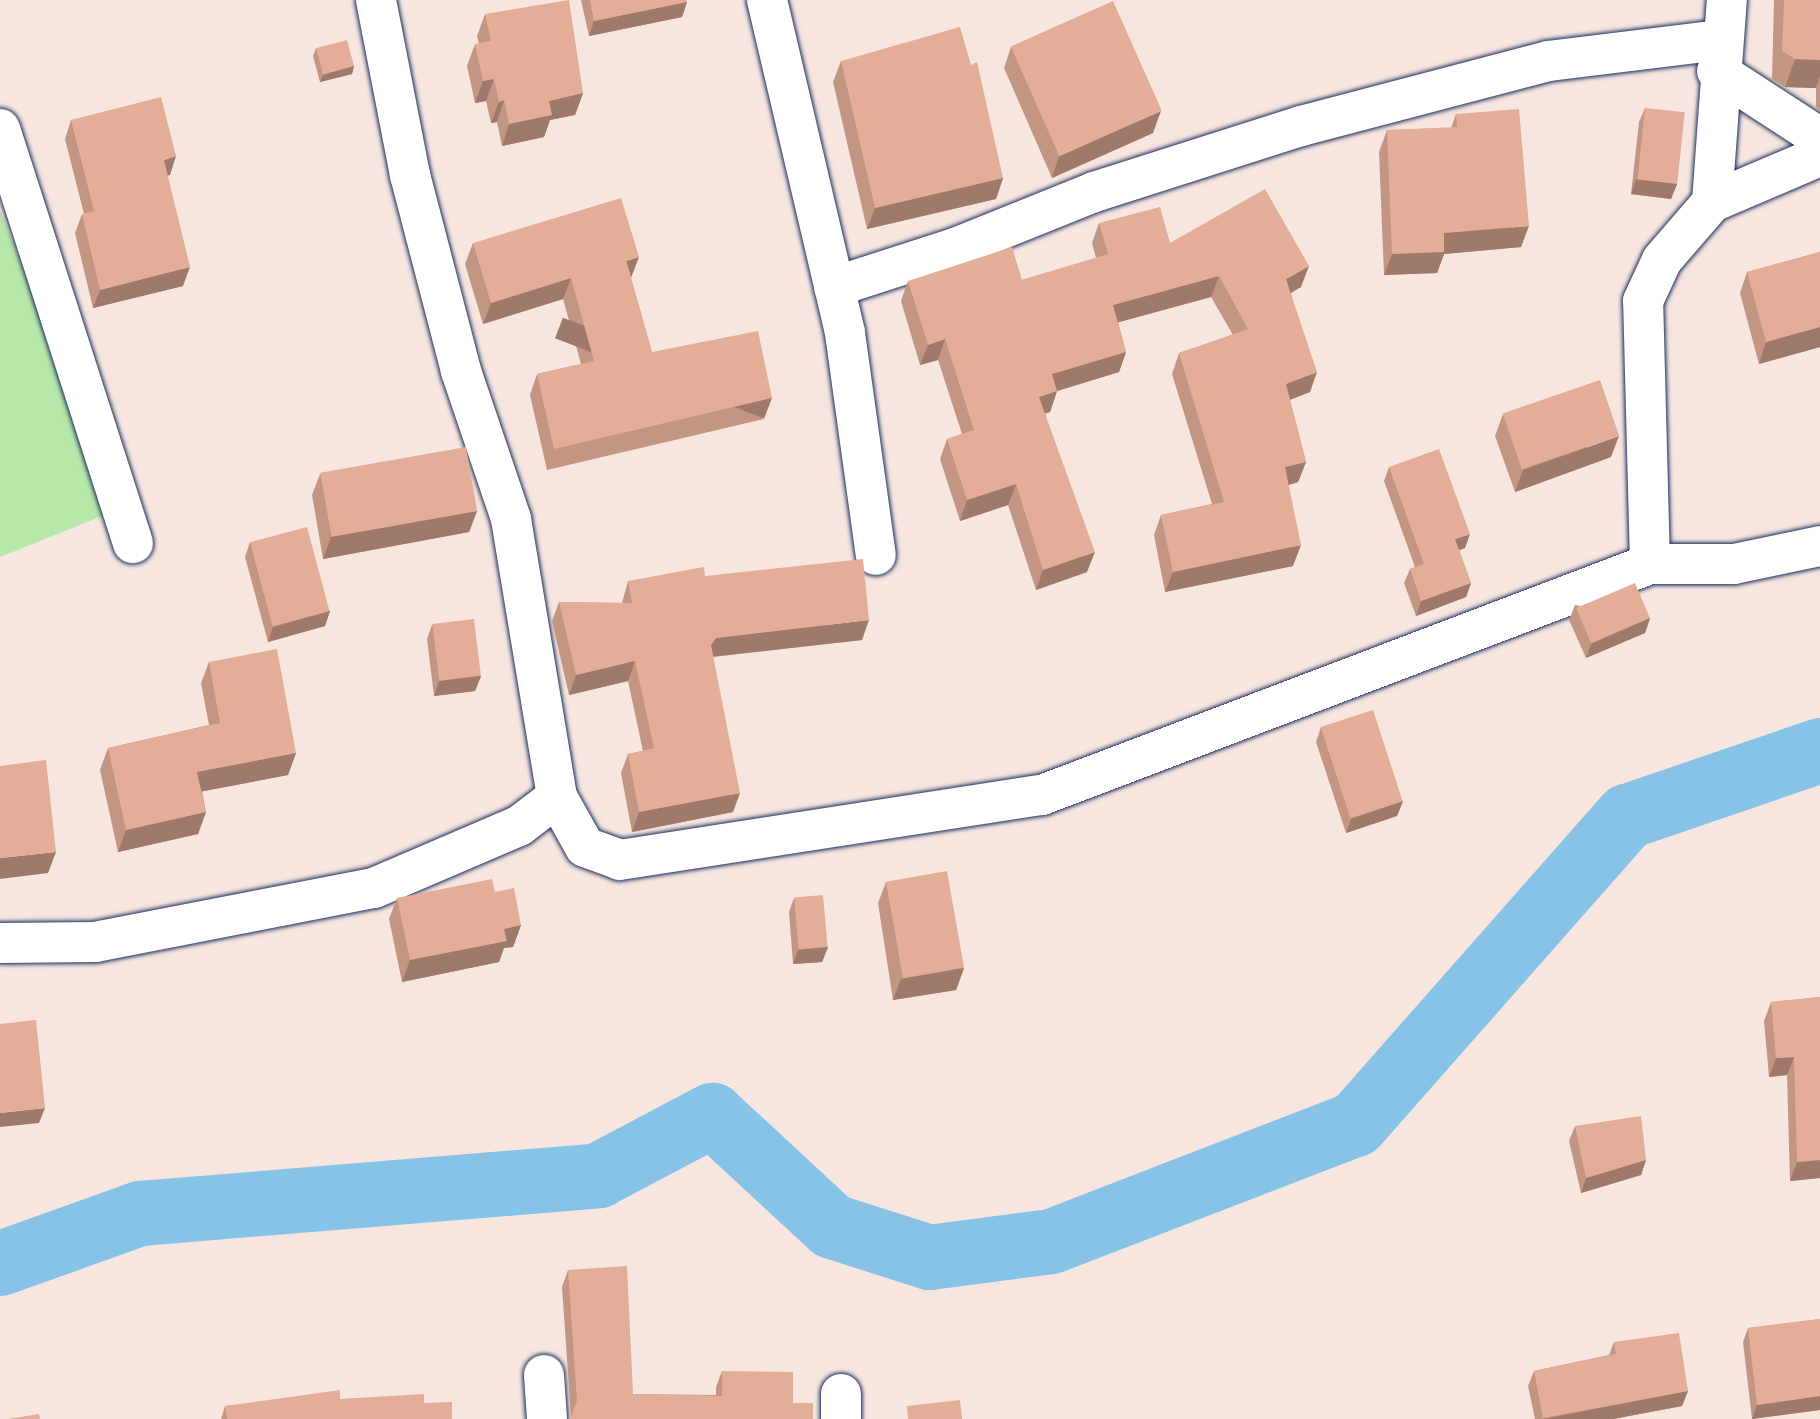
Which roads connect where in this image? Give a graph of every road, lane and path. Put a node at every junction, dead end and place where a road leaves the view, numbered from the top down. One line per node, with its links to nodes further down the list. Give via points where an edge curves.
1 (376, 0): 14 (street, via 410,175 460,370 511,520)
2 (767, 0): 9 (street)
3 (1727, 0): 4 (street)
4 (1718, 56): 6 (street); 8 (street); 9 (street, via 1549,62 1301,126)
5 (0, 130): 10 (street)
6 (1820, 138)
7 (1820, 156): 8 (street)
8 (1712, 202): 13 (street, via 1662,260 1643,301)
9 (834, 287): 12 (street)
10 (133, 543)
11 (1820, 546): 13 (street, via 1734,564)
12 (876, 556)
13 (1650, 564): 14 (street, via 1042,795 620,860 585,847)
14 (556, 797): 15 (street, via 519,826 374,888 95,942)
15 (0, 943)
16 (544, 1376): 17 (street)
17 (547, 1419)

